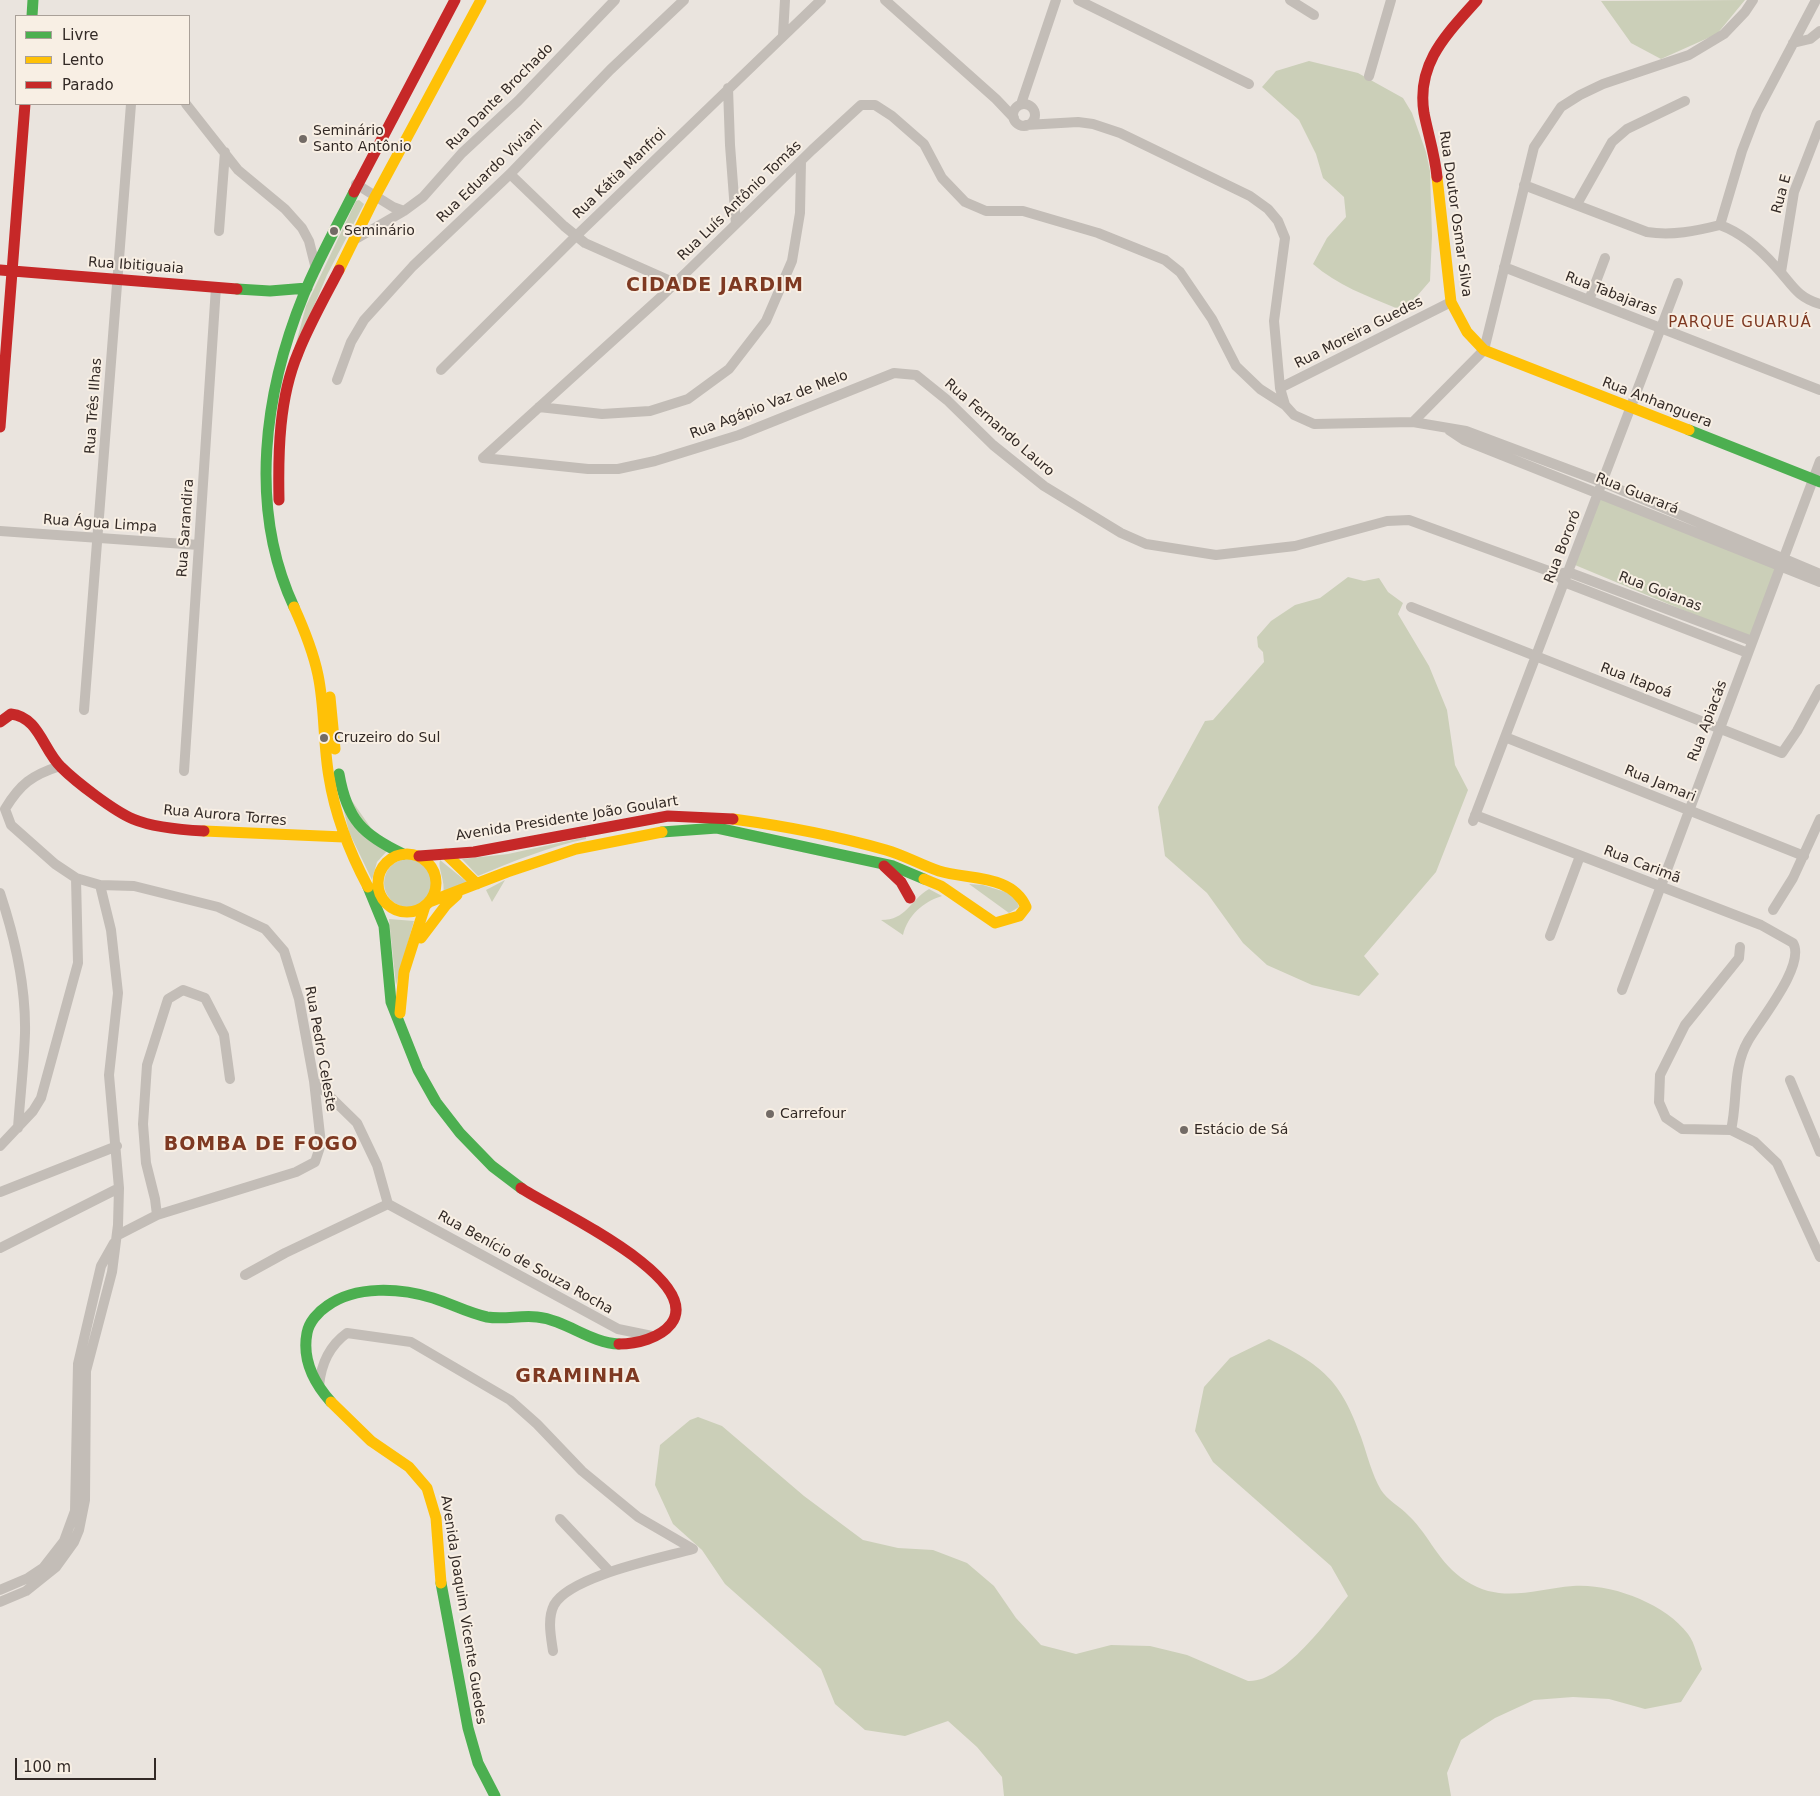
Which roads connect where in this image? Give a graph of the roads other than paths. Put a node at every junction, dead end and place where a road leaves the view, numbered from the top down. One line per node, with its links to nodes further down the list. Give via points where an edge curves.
1 (33, 0): 16 (street)
2 (455, 0): 18 (street, Avenida Joaquim Vicente Guedes)
3 (481, 0): 20 (street)
4 (615, 0): 43 (street, Rua Dante Brochado, via 518,101 462,153 423,197)
5 (684, 0): 38 (street, Rua Eduardo Viviani, via 610,70)
6 (785, 0): 21 (street)
7 (821, 0): 21 (street, Rua Kátia Manfroi)
8 (885, 0): 31 (street, via 996,99)
9 (1056, 0): 31 (street)
10 (1078, 0): 24 (street)
11 (1290, 0): 17 (street)
12 (1391, 0): 23 (street)
13 (1477, 0): 62 (street, Rua Doutor Osmar Silva, via 1440,43 1430,60 1423,88 1424,111 1436,168)
14 (1753, 0): 40 (street, via 1724,34 1690,55 1603,84 1561,107 1534,147)
15 (1816, 0): 22 (street)
16 (32, 15)
17 (1314, 15)
18 (441, 27): 20 (street); 39 (street, Avenida Joaquim Vicente Guedes)
19 (1820, 30): 22 (street, via 1810,39)
20 (462, 35): 41 (street)
21 (783, 35): 25 (street, Rua Kátia Manfroi)
22 (1793, 43): 45 (street, via 1757,112)
23 (1369, 76)
24 (1249, 84)
25 (728, 88): 44 (street); 47 (street, Rua Kátia Manfroi)
26 (1685, 101): 42 (street, via 1627,129 1612,142)
27 (25, 105): 53 (street)
28 (131, 105): 55 (street, Rua Três Ilhas)
29 (187, 105): 36 (street)
30 (861, 105): 37 (street, Rua Luís Antônio Tomás); 73 (street, Rua Guarará, via 876,105 924,144 942,178 965,202 986,211 1023,211 1089,230 1165,260 1180,272 1212,319 1236,366 1260,389)
31 (1017, 110): 32 (street, via 1030,106); 33 (street, via 1017,123)
32 (1035, 113): 33 (street, via 1034,119); 34 (street)
33 (1026, 125): 34 (street)
34 (1052, 125): 70 (street, via 1078,122 1120,133 1250,196 1268,209 1278,221 1285,238 1274,320)
35 (1820, 125): 54 (street, Rua E, via 1794,192)
36 (225, 152): 46 (street); 52 (street, via 238,170 286,209 302,228 309,241)
37 (800, 161): 44 (street, Rua Luís Antônio Tomás); 74 (street, via 800,213 792,261 766,321 730,368 688,399 650,411 602,414)
38 (510, 174): 47 (street); 69 (street, Rua Eduardo Viviani, via 412,266 364,320 351,342)
39 (356, 184): 41 (street); 52 (street, Avenida Joaquim Vicente Guedes)
40 (1524, 185): 42 (street); 50 (street)
41 (376, 195): 43 (street, via 393,208); 48 (street)
42 (1577, 204): 45 (street, via 1634,228 1660,234)
43 (404, 211): 48 (street, Rua Dante Brochado)
44 (736, 224): 56 (street, Rua Luís Antônio Tomás)
45 (1720, 225): 54 (street, via 1755,247)
46 (219, 231)
47 (576, 236): 56 (street); 67 (street, Rua Kátia Manfroi)
48 (353, 241): 107 (street, via 297,354 282,412 278,451 282,543 287,566 311,619 326,669 341,789)
49 (1605, 258): 61 (street)
50 (1504, 267): 61 (street, Rua Tabajaras); 66 (street)
51 (0, 270): 53 (street, Rua Ibitiguaia)
52 (316, 270): 59 (street, Avenida Joaquim Vicente Guedes)
53 (12, 271): 55 (street, Rua Ibitiguaia); 72 (street)
54 (1781, 272): 63 (street, via 1796,292)
55 (117, 281): 58 (street, Rua Ibitiguaia); 86 (street, Rua Três Ilhas)
56 (675, 283): 74 (street, Rua Luís Antônio Tomás)
57 (1678, 283): 65 (street, Rua Bororó)
58 (216, 287): 60 (street, Rua Ibitiguaia); 88 (street, Rua Sarandira)
59 (306, 288): 60 (street, Rua Ibitiguaia); 64 (street, Avenida Joaquim Vicente Guedes)
60 (270, 290): 64 (street, Rua Ibitiguaia, via 291,299)
61 (1589, 300): 65 (street, Rua Tabajaras)
62 (1451, 302): 66 (street, Rua Doutor Osmar Silva, via 1466,332); 70 (street, Rua Moreira Guedes)
63 (1820, 304)
64 (298, 308): 108 (street, Avenida Joaquim Vicente Guedes, via 268,424 272,542 276,567 300,616 316,665 330,788)
65 (1661, 328): 71 (street, Rua Tabajaras); 75 (street, Rua Bororó)
66 (1484, 350): 75 (street, Rua Anhanguera); 76 (street)
67 (441, 370)
68 (916, 375): 79 (street, Rua Agápio Vaz de Melo, via 894,373 739,435 656,461 618,469); 84 (street, Rua Fernando Lauro, via 1044,486 1121,533 1146,544 1216,555 1296,546 1387,521)
69 (337, 380)
70 (1280, 388): 73 (street)
71 (1820, 390)
72 (1, 397): 77 (street)
73 (1285, 405): 76 (street, Rua Guarará, via 1294,416 1314,424)
74 (539, 407): 79 (street, Rua Luís Antônio Tomás)
75 (1630, 409): 81 (street, Rua Anhanguera); 82 (street, Rua Bororó)
76 (1413, 422): 78 (street, Rua Guarará, via 1446,428 1464,440)
77 (0, 427)
78 (1504, 451): 82 (street, Rua Guarará); 83 (street, Rua Guarará)
79 (483, 458)
80 (1820, 461): 81 (street, Rua Apiacás)
81 (1817, 481): 89 (street, Rua Apiacás)
82 (1602, 482): 83 (street, Rua Bororó); 87 (street, Rua Guarará)
83 (1598, 492): 87 (street, Rua Guarará); 91 (street, Rua Bororó)
84 (1409, 520): 91 (street, Rua Goianas)
85 (0, 531): 86 (street, Rua Água Limpa)
86 (97, 538): 88 (street, Rua Água Limpa); 98 (street, Rua Três Ilhas)
87 (1725, 539): 89 (street, Rua Guarará)
88 (199, 545): 103 (street, Rua Sarandira)
89 (1782, 563): 90 (street, Rua Guarará); 92 (street, Rua Guarará); 94 (street, Rua Apiacás)
90 (1820, 574)
91 (1563, 576): 94 (street, Rua Goianas); 95 (street, Rua Goianas); 96 (street, Rua Bororó)
92 (1820, 582)
93 (1411, 607): 96 (street, Rua Itapoá)
94 (1752, 642): 95 (street, Rua Apiacás)
95 (1748, 653): 100 (street, Rua Apiacás)
96 (1535, 657): 100 (street, Rua Itapoá); 101 (street, Rua Bororó)
97 (1820, 689): 100 (street, Rua Itapoá, via 1782,753)
98 (84, 710)
99 (0, 722): 102 (street, Rua Aurora Torres, via 11,714 29,720)
100 (1720, 728): 104 (street, Rua Apiacás)
101 (1505, 737): 104 (street, Rua Jamari); 105 (street, Rua Bororó)
102 (60, 766): 108 (street, Rua Aurora Torres, via 134,820 160,826 265,835); 117 (street, Rua Pedro Celeste, via 42,772 17,789 4,809 11,825)
103 (184, 771)
104 (1689, 810): 114 (street, Rua Jamari); 122 (street, Rua Apiacás)
105 (1474, 818): 113 (street, Rua Carimã)
106 (1820, 819): 114 (street)
107 (356, 820): 109 (street, via 390,843 417,852); 110 (street, via 378,842)
108 (344, 837): 119 (street, Avenida Joaquim Vicente Guedes)
109 (434, 853): 111 (street, Avenida Presidente João Goulart); 112 (street, Avenida Presidente João Goulart)
110 (403, 854): 112 (street); 125 (street, via 386,862 380,869)
111 (446, 854): 116 (street, Avenida Presidente João Goulart, via 545,840 668,816 700,815 887,850); 120 (street)
112 (419, 856): 127 (street, via 427,861 436,876 436,886)
113 (1580, 856): 122 (street, Rua Carimã); 130 (street)
114 (1804, 856): 128 (street)
115 (868, 861): 118 (street, Avenida Presidente João Goulart, via 893,866); 120 (street, Avenida Presidente João Goulart, via 717,828 686,829 576,849); 126 (street, via 891,871)
116 (940, 872): 118 (street); 118 (street, Avenida Presidente João Goulart, via 1013,889 1025,900 1024,912 1010,920 995,923)
117 (76, 878): 121 (street, Rua Pedro Celeste); 138 (street, via 78,963 41,1098)
118 (930, 880)
119 (366, 884): 125 (street); 129 (street, Avenida Joaquim Vicente Guedes)
120 (478, 884): 123 (street, Avenida Presidente João Goulart)
121 (100, 885): 136 (street, Rua Pedro Celeste, via 134,886 218,907 265,929 284,951 299,999); 141 (street, via 111,930 118,993 110,1075)
122 (1660, 887): 133 (street, Rua Apiacás); 139 (street, Rua Carimã, via 1762,925 1796,948 1794,968 1747,1043 1734,1082)
123 (462, 890): 127 (street, Avenida Presidente João Goulart); 132 (street, via 446,905)
124 (0, 893): 138 (street, via 18,957 23,998 25,1032)
125 (380, 895): 127 (street, via 394,909 402,912 418,910); 129 (street)
126 (910, 898)
127 (427, 904): 132 (street, Avenida Joaquim Vicente Guedes)
128 (1772, 910)
129 (382, 918): 134 (street, Avenida Joaquim Vicente Guedes, via 387,942 387,983)
130 (1550, 936)
131 (1740, 947): 139 (street, via 1739,958 1685,1025 1660,1075 1659,1102 1666,1118 1682,1128)
132 (408, 955): 134 (street, Avenida Joaquim Vicente Guedes, via 399,1000)
133 (1622, 990)
134 (401, 1029): 151 (street, Avenida Joaquim Vicente Guedes, via 410,1056 431,1096 482,1157 539,1200 641,1260 665,1285 676,1306 673,1324)
135 (230, 1079): 146 (street, via 224,1035 205,998 183,990 168,999 147,1065 143,1124 146,1163)
136 (314, 1080): 145 (street, via 357,1123 377,1164); 146 (street, Rua Pedro Celeste, via 321,1144 315,1162 296,1172)
137 (1790, 1080): 142 (street)
138 (18, 1128): 140 (street)
139 (1731, 1130): 149 (street, via 1755,1142 1777,1163)
140 (0, 1146)
141 (116, 1146): 143 (street); 144 (street)
142 (1820, 1152)
143 (119, 1188): 147 (street); 148 (street)
144 (0, 1192)
145 (388, 1204): 150 (street); 151 (street, Rua Benício de Souza Rocha, via 618,1329)
146 (157, 1215): 147 (street, Rua Pedro Celeste)
147 (117, 1238): 155 (street, via 101,1266 78,1364 75,1511 64,1541 52,1558 28,1578); 156 (street, via 112,1272 86,1371 85,1500 79,1530 56,1567 26,1591)
148 (0, 1248)
149 (1820, 1257)
150 (245, 1275)
151 (652, 1336): 152 (street, Avenida Joaquim Vicente Guedes, via 622,1344 604,1342 538,1316 492,1318 426,1296 378,1290 347,1295 322,1310 307,1329 303,1339 305,1354)
152 (319, 1387): 154 (street, via 334,1342 347,1334 361,1334 412,1342 510,1400 582,1471 638,1517 692,1549); 158 (street, Avenida Joaquim Vicente Guedes, via 364,1434 416,1473 426,1485 432,1501 442,1587 467,1729)
153 (560, 1519): 154 (street)
154 (609, 1571): 157 (street, via 564,1594 555,1603 551,1618)
155 (0, 1590)
156 (0, 1602)
157 (553, 1651)
158 (492, 1793)

